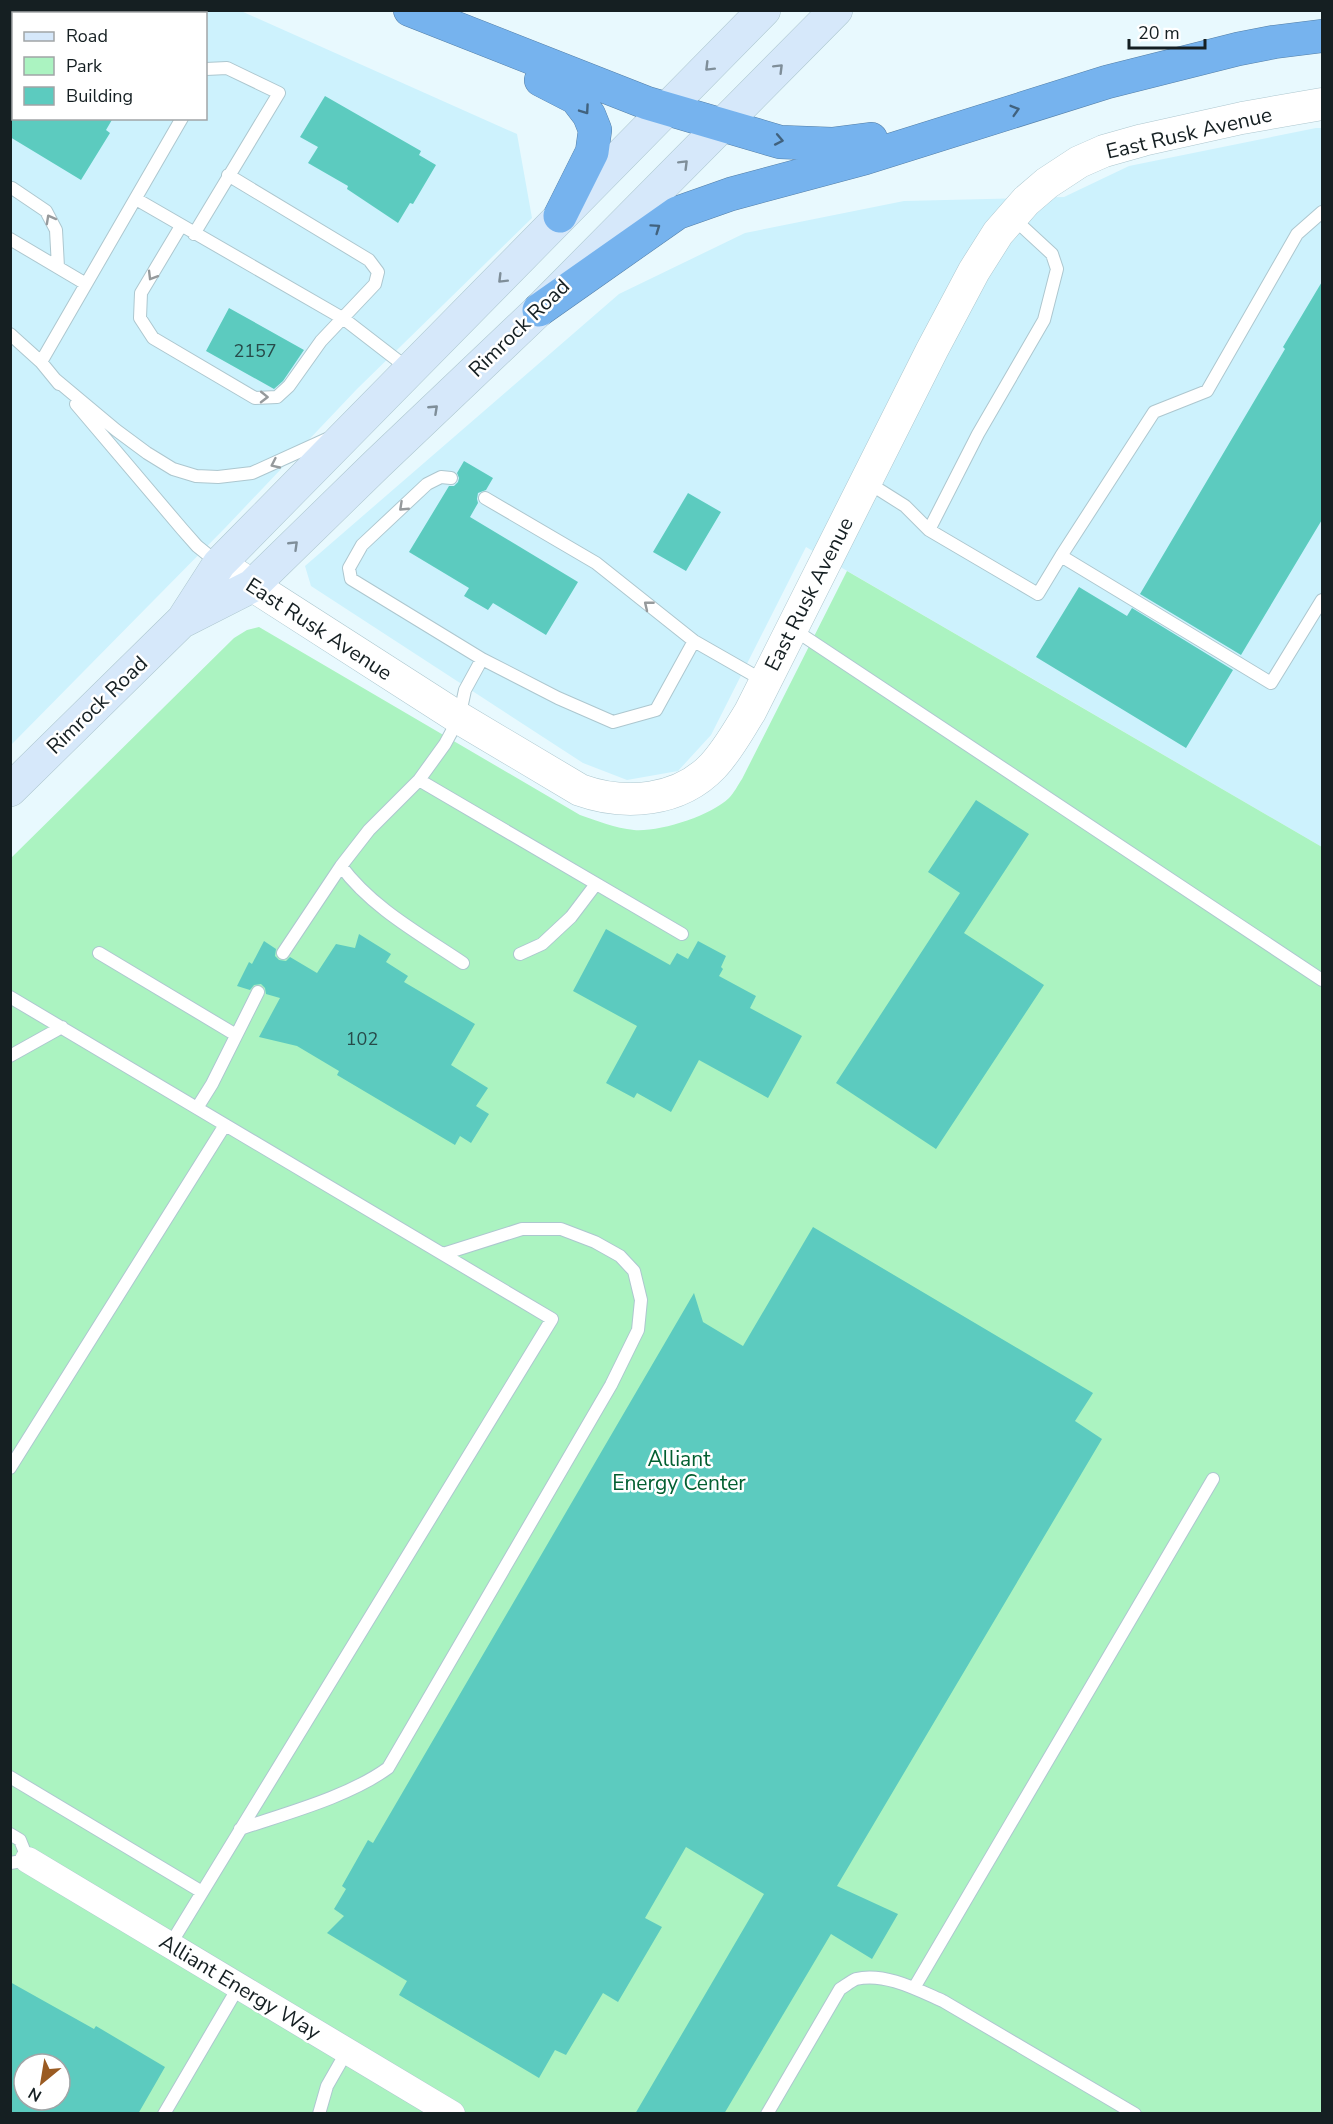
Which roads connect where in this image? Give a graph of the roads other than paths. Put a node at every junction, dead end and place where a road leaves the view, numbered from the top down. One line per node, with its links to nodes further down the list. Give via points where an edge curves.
1 (764, 10): 7 (main road, Rimrock Road, one-way to 7)
2 (836, 10): 9 (main road, Rimrock Road, one-way to 2)
3 (418, 14): 7 (highway); 15 (highway, one-way to 15, via 477,49 576,98 589,115 595,130 592,152)
4 (1323, 36): 10 (highway, one-way to 4, via 1107,82 1238,49)
5 (207, 70): 11 (lane, via 227,68 279,93)
6 (1323, 104): 16 (street, East Rusk Avenue, via 1242,118 1104,151 1047,183)
7 (668, 109): 9 (highway); 15 (main road, Rimrock Road)
8 (181, 120): 13 (lane)
9 (722, 125): 10 (highway, one-way to 10, via 780,141 832,144); 22 (main road, Rimrock Road, one-way to 9)
10 (959, 127): 22 (highway, one-way to 10, via 677,213)
11 (228, 175): 18 (lane); 23 (lane, via 369,260 378,272 375,284)
12 (12, 188): 20 (lane, one-way to 12, via 56,230 46,211)
13 (136, 199): 17 (lane); 21 (lane)
14 (1323, 212): 33 (lane, via 1297,234 1207,391 1154,412)
15 (560, 216): 26 (main road, Rimrock Road, one-way to 26)
16 (1012, 217): 30 (street, East Rusk Avenue, via 974,271); 32 (lane, via 1052,254 1057,269 1044,320 978,434)
17 (181, 226): 18 (lane); 23 (lane, one-way to 23, via 141,293 140,318 153,338 255,398 277,397 321,341)
18 (194, 234): 23 (lane)
19 (10, 238): 20 (lane)
20 (58, 267): 21 (lane)
21 (86, 284): 25 (lane)
22 (539, 310): 35 (main road, Rimrock Road, one-way to 22)
23 (344, 319): 26 (lane)
24 (10, 334): 25 (lane)
25 (41, 362): 27 (lane)
26 (411, 370): 28 (main road, Rimrock Road)
27 (55, 379): 28 (lane, one-way to 27, via 325,440 252,473 196,476 173,469 147,453); 34 (lane, via 197,546)
28 (348, 434): 34 (main road, Rimrock Road)
29 (451, 478): 40 (lane, one-way to 40, via 441,477 427,484 362,545 349,568 351,579)
30 (866, 481): 32 (lane, via 905,506); 38 (street, East Rusk Avenue)
31 (485, 498): 39 (lane, one-way to 31, via 596,563)
32 (929, 530): 33 (lane, via 1038,594)
33 (1061, 556): 36 (lane, via 1271,683)
34 (219, 564): 35 (street, East Rusk Avenue); 37 (main road, Rimrock Road)
35 (252, 586): 37 (main road, Rimrock Road); 42 (street, East Rusk Avenue)
36 (1323, 600)
37 (183, 620): 44 (main road, Rimrock Road)
38 (792, 628): 41 (street, East Rusk Avenue); 52 (lane)
39 (694, 641): 40 (lane, via 656,710 613,722); 41 (lane)
40 (482, 659): 42 (lane, via 465,690)
41 (765, 681): 42 (street, East Rusk Avenue, via 740,728 713,766 675,793 647,798 618,800 580,790)
42 (459, 718): 43 (lane)
43 (419, 780): 45 (lane, via 369,830); 46 (lane)
44 (10, 790)
45 (341, 866): 48 (lane); 51 (lane, via 383,909)
46 (596, 884): 47 (lane); 50 (lane, via 542,944)
47 (682, 934)
48 (283, 952)
49 (99, 953): 56 (lane)
50 (520, 954)
51 (463, 963)
52 (1323, 980)
53 (258, 992): 56 (lane)
54 (10, 997): 55 (lane)
55 (62, 1027): 57 (lane); 58 (lane)
56 (236, 1035): 58 (lane)
57 (10, 1056)
58 (197, 1108): 59 (lane)
59 (225, 1125): 60 (lane); 61 (lane)
60 (443, 1254): 64 (lane, via 552,1318); 64 (lane, via 522,1229 561,1229 595,1242 620,1256 634,1271 641,1300 638,1330 611,1385 388,1768 371,1781)
61 (10, 1468)
62 (1213, 1479): 70 (lane)
63 (10, 1777): 67 (lane)
64 (240, 1829): 67 (lane)
65 (10, 1834): 66 (lane, via 20,1840)
66 (19, 1861): 68 (street, Alliant Energy Way)
67 (202, 1892): 68 (lane)
68 (170, 1945): 69 (street, Alliant Energy Way)
69 (238, 1986): 71 (street, Alliant Energy Way); 72 (lane)
70 (914, 1988): 75 (lane, via 874,1977 855,1979 840,1989); 76 (lane, via 943,2001)
71 (347, 2051): 73 (lane, via 327,2086); 74 (street, Alliant Energy Way)
72 (164, 2114)
73 (319, 2114)
74 (452, 2114)
75 (767, 2114)
76 (1135, 2114)

